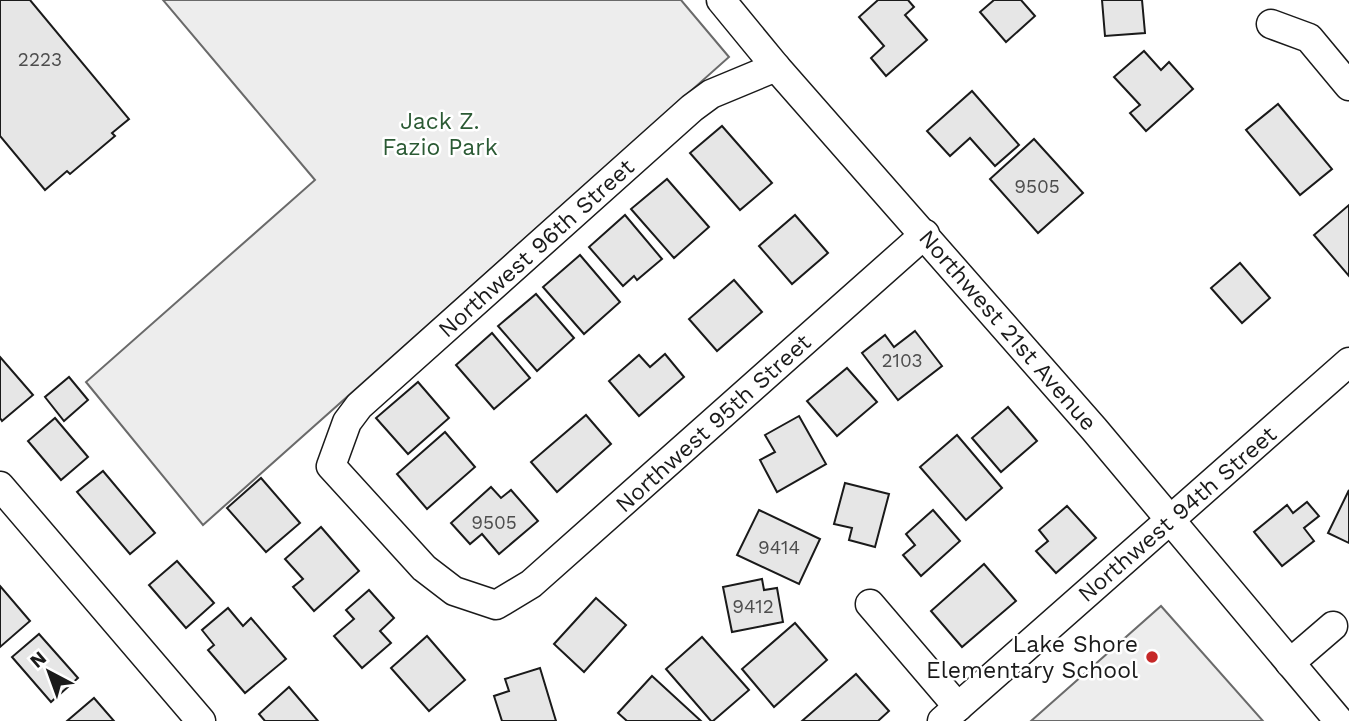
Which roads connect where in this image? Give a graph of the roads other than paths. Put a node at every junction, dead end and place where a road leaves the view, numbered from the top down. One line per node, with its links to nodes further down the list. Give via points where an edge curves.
1 (721, 0): 3 (street, Northwest 21st Avenue)
2 (1271, 24): 4 (street, via 1309,38)
3 (776, 67): 5 (street, Northwest 21st Avenue); 10 (street, Northwest 96th Street, via 711,94 692,108 359,406 347,422 331,466 424,568 454,592)
4 (1349, 86)
5 (925, 234): 8 (street, Northwest 21st Avenue); 10 (street, Northwest 95th Street, via 531,584)
6 (1349, 362): 8 (street, Northwest 94th Street)
7 (0, 486): 14 (street)
8 (1170, 519): 12 (street, Northwest 21st Avenue); 13 (street, Northwest 94th Street)
9 (870, 604): 13 (street)
10 (496, 605)
11 (1333, 626): 12 (street)
12 (1290, 663): 15 (street, Northwest 21st Avenue)
13 (950, 714)
14 (201, 721)
15 (1339, 721)

